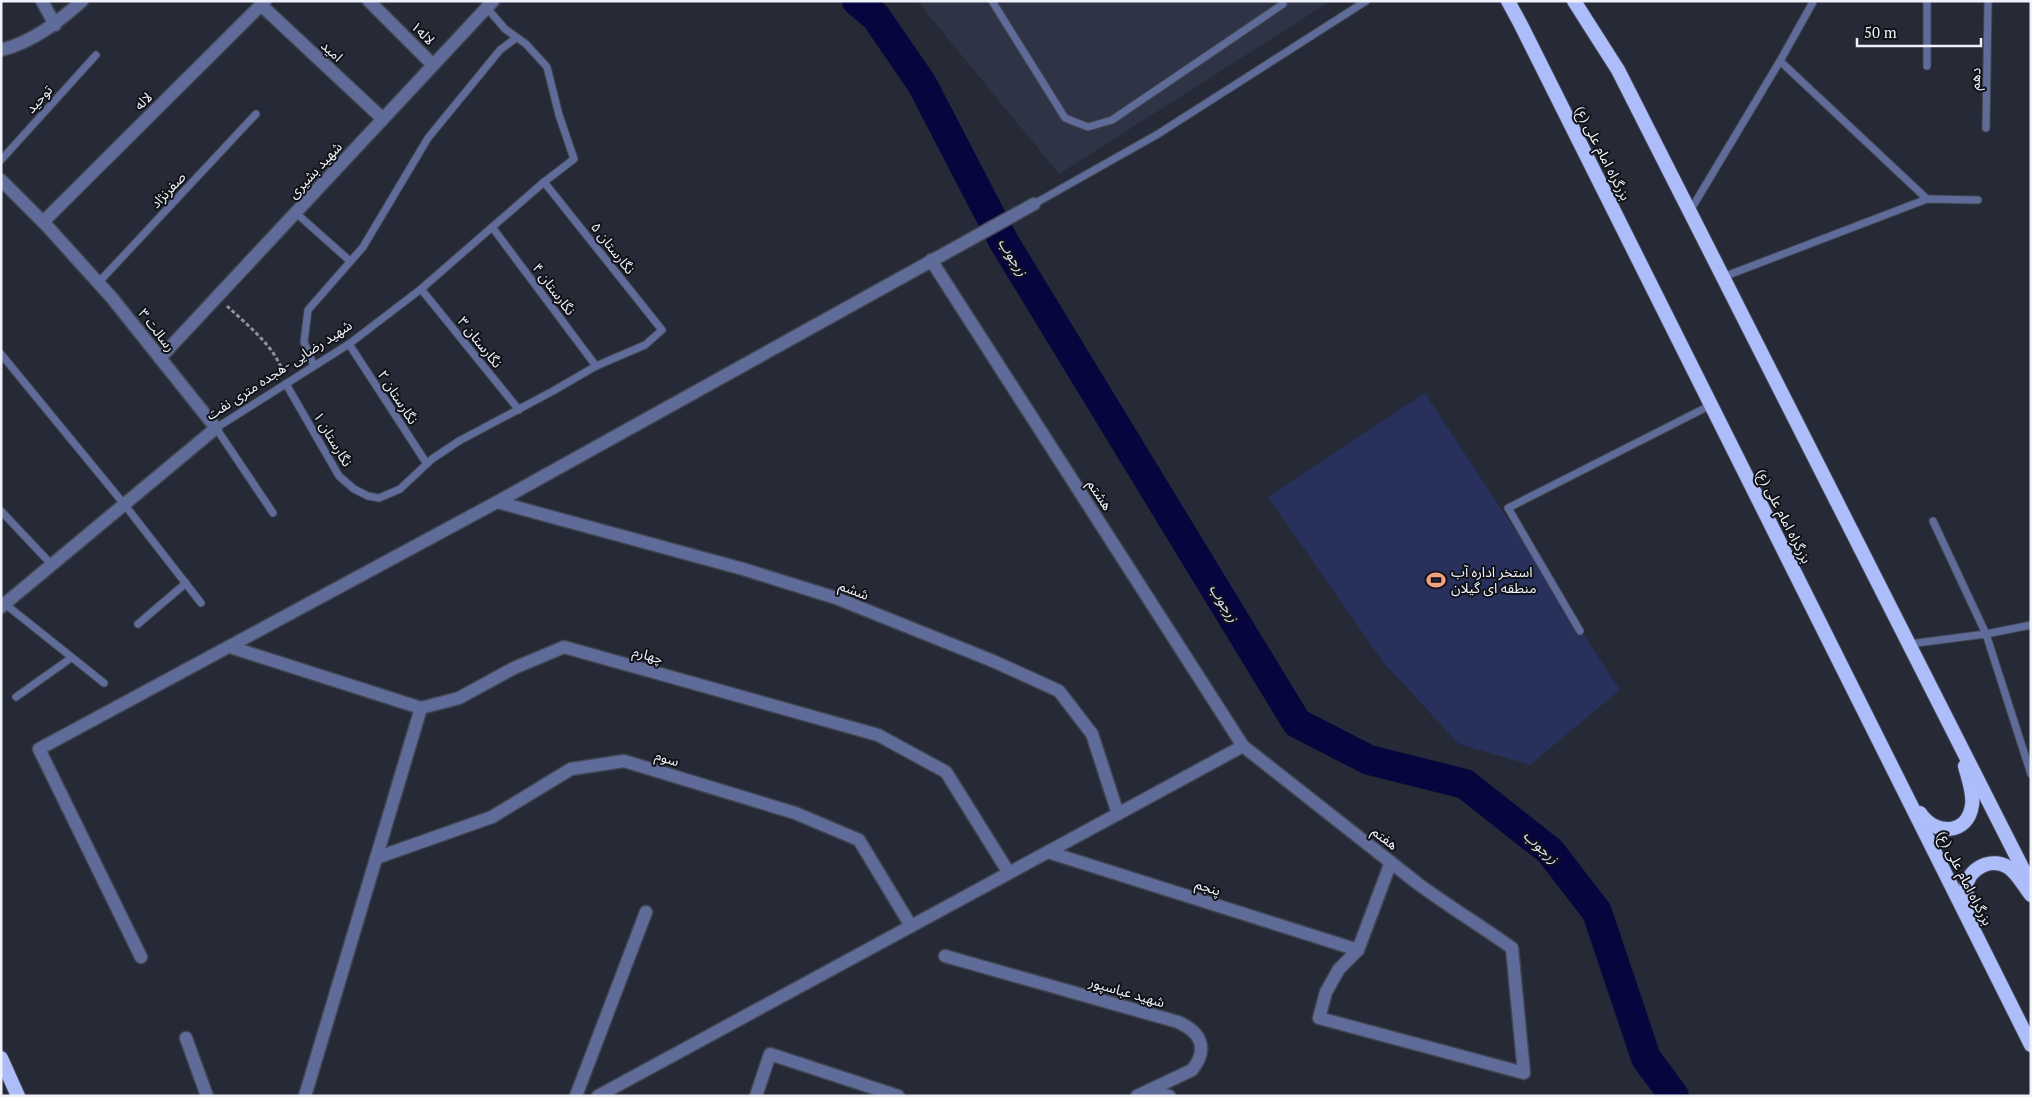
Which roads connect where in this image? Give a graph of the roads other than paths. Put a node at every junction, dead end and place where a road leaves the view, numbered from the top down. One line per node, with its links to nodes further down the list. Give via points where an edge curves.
1 (42, 1): 14 (street)
2 (82, 1): 14 (street)
3 (370, 1): 19 (street, لاله۱)
4 (992, 1): 5 (lane, via 1065,118 1088,127 1112,120 1283,4)
5 (1281, 1)
6 (1366, 1): 29 (lane, via 1158,134)
7 (1508, 1): 45 (highway, بزرگراه امام علی (ع))
8 (1574, 1): 31 (highway, via 1618,70)
9 (1927, 1): 20 (lane)
10 (1988, 1): 23 (lane, دهم)
11 (1813, 2): 18 (lane)
12 (263, 3): 22 (street, امید); 32 (street, لاله)
13 (487, 3): 15 (lane, via 505,30); 19 (street, شهید بشیری)
14 (55, 25): 16 (street, via 17,46)
15 (516, 38): 26 (lane, شهید رضایی -هجده متری نفت, via 547,67 574,159); 35 (lane, via 500,50 428,138 363,247)
16 (1, 50)
17 (96, 55): 24 (lane, توحید)
18 (1780, 61): 27 (lane); 31 (lane)
19 (433, 65): 22 (street, شهید بشیری)
20 (1927, 66)
21 (256, 114): 37 (lane, صفرنژاد)
22 (383, 119): 30 (street, شهید بشیری)
23 (1986, 128)
24 (1, 160)
25 (1, 180): 32 (street, رسالت ۳)
26 (544, 182): 33 (lane, شهید رضایی -هجده متری نفت); 43 (lane, نگارستان ۵, via 662,330 645,345)
27 (1927, 199): 28 (lane); 36 (lane)
28 (1978, 200)
29 (1034, 204): 34 (street)
30 (296, 212): 35 (lane); 41 (street, شهید بشیری)
31 (1689, 212): 36 (highway)
32 (43, 222): 37 (street, رسالت ۳)
33 (492, 227): 38 (lane, شهید رضایی -هجده متری نفت); 43 (lane, نگارستان ۴)
34 (936, 257): 49 (street); 68 (street, هشتم)
35 (350, 261): 42 (lane, via 308,310 304,342)
36 (1722, 277): 62 (highway)
37 (98, 283): 41 (street, رسالت ۳)
38 (422, 289): 39 (lane, شهید رضایی -هجده متری نفت); 46 (lane, نگارستان ۳)
39 (349, 344): 42 (lane, شهید رضایی -هجده متری نفت); 48 (lane, نگارستان ۲)
40 (1, 354): 50 (lane)
41 (160, 358): 47 (street, رسالت ۳)
42 (314, 366): 44 (lane, شهید رضایی -هجده متری نفت)
43 (596, 366): 46 (lane)
44 (286, 384): 47 (lane, شهید رضایی -هجده متری نفت); 48 (lane, نگارستان ۱, via 339,476 354,489 379,498 400,488)
45 (1711, 405): 60 (lane, via 1508,508); 71 (highway, بزرگراه امام علی (ع))
46 (519, 410): 48 (lane, via 459,440)
47 (216, 428): 50 (street, شهید رضایی -هجده متری نفت); 52 (lane, رسالت ۳)
48 (427, 464)
49 (498, 502): 63 (street); 72 (street, ششم, via 836,598 1059,691 1092,734)
50 (124, 504): 54 (street, شهید رضایی -هجده متری نفت); 55 (lane)
51 (1, 511): 54 (lane)
52 (273, 512)
53 (1933, 521): 61 (lane)
54 (52, 565): 57 (street, شهید رضایی -هجده متری نفت)
55 (186, 583): 56 (lane); 58 (lane)
56 (201, 603)
57 (3, 605): 64 (lane)
58 (138, 624)
59 (2031, 624): 61 (lane)
60 (1580, 631)
61 (1986, 634): 62 (lane); 70 (lane)
62 (1909, 644): 69 (highway)
63 (230, 648): 67 (street); 84 (street, via 39,749)
64 (72, 658): 65 (lane); 66 (lane)
65 (104, 683)
66 (16, 697)
67 (421, 708): 74 (street); 76 (street, چهارم, via 459,698 514,668 564,647 878,735 946,772)
68 (1243, 746): 72 (street); 75 (street, هفتم)
69 (1962, 749): 71 (highway, via 1972,806 1967,819 1955,828 1941,829 1928,824); 77 (highway)
70 (2031, 774)
71 (1898, 779): 81 (highway, بزرگراه امام علی (ع))
72 (1118, 814): 73 (street)
73 (1048, 852): 76 (street); 82 (street, پنجم)
74 (376, 858): 80 (street, سوم, via 492,817 571,769 624,761 795,813 859,840); 91 (street)
75 (1391, 862): 82 (street); 82 (street, هفتم, via 1512,948 1524,1073 1319,1018 1326,992 1338,969)
76 (1010, 873): 80 (street)
77 (2031, 885)
78 (2031, 895): 81 (highway, via 2013,871 2005,866 1991,863 1974,872 1966,893)
79 (646, 912): 92 (street)
80 (911, 926): 93 (street)
81 (1980, 945): 86 (highway, بزرگراه امام علی (ع))
82 (1358, 950)
83 (945, 956): 88 (street, شهید عباسپور, via 1190,1028 1199,1037 1201,1050 1198,1062 1192,1070)
84 (141, 957)
85 (186, 1038): 90 (street)
86 (2031, 1046)
87 (1, 1058): 89 (highway)
88 (1150, 1090): 96 (street, شهید عباسپور); 97 (street)
89 (18, 1096)
90 (207, 1096)
91 (305, 1096)
92 (576, 1096)
93 (598, 1096)
94 (756, 1096): 95 (street, via 770,1054)
95 (898, 1096)
96 (1137, 1096)
97 (1169, 1096)

